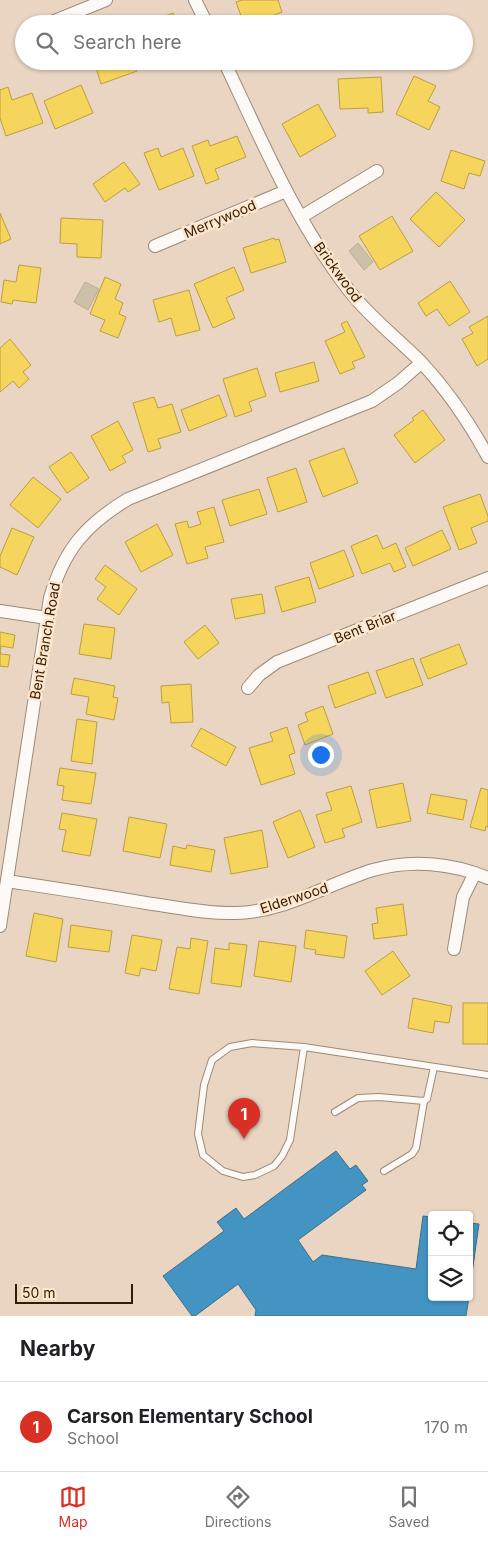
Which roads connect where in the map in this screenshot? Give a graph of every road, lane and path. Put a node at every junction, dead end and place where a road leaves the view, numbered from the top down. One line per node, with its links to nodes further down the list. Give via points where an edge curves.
1 (106, 0): 3 (street)
2 (195, 0): 4 (street)
3 (69, 15)
4 (202, 15)
5 (228, 70): 7 (street, Brickwood)
6 (376, 171): 8 (street)
7 (286, 191): 8 (street, Brickwood); 9 (street, Merrywood)
8 (301, 217): 10 (street, Brickwood, via 322,254 352,294)
9 (155, 246)
10 (421, 363): 11 (street, Brickwood, via 458,405); 14 (street, Bent Branch Road, via 372,401 111,509 88,528 69,552 56,578)
11 (488, 457)
12 (488, 578): 15 (street, Bent Briar, via 277,662)
13 (0, 611): 14 (street)
14 (46, 618): 18 (street, Bent Branch Road)
15 (248, 688)
16 (475, 872): 17 (street, Elderwood); 18 (street, Elderwood, via 426,864 390,866 274,908 237,913 200,911); 20 (street, via 463,897)
17 (488, 878)
18 (7, 881): 19 (street, Bent Branch Road)
19 (0, 926)
20 (454, 949)
21 (304, 1047): 21 (lane, via 252,1043 230,1047 212,1060 204,1085 198,1134 203,1156 223,1171 243,1177 274,1166 290,1140); 22 (lane)
22 (434, 1067): 23 (lane); 24 (lane)
23 (488, 1075)
24 (424, 1101): 25 (lane, via 358,1098); 26 (lane, via 416,1148 412,1154)
25 (335, 1112)
26 (384, 1171)

